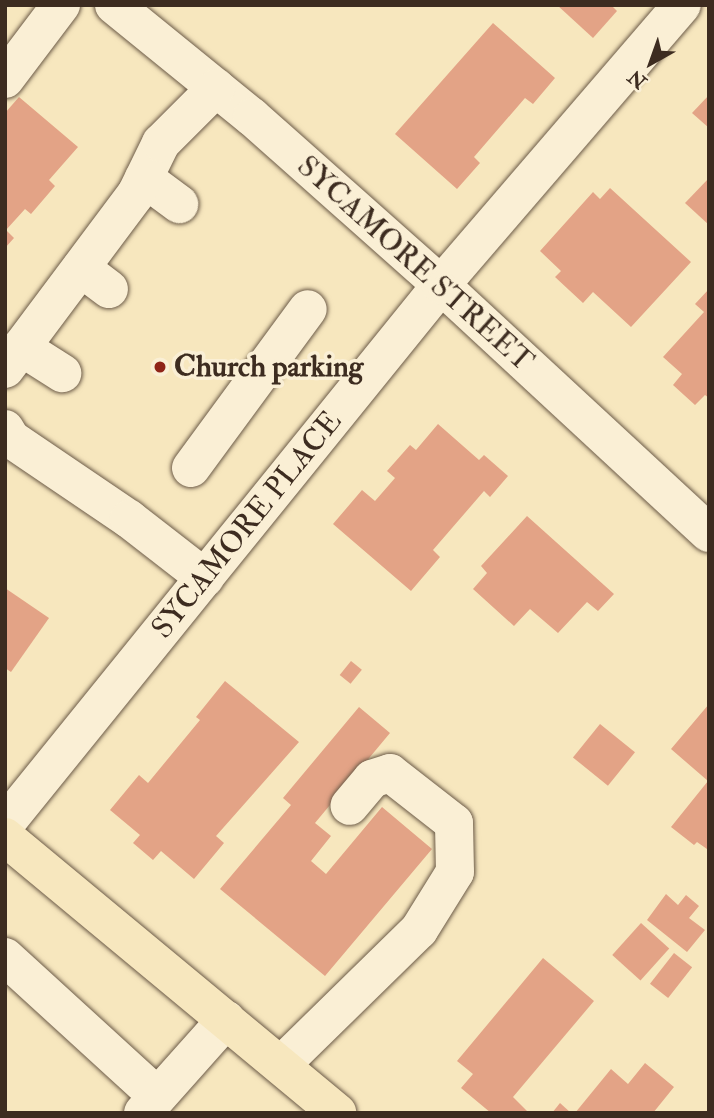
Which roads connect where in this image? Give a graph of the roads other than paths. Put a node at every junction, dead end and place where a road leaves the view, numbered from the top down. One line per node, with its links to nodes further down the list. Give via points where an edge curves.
1 (61, 5): 4 (street)
2 (114, 5): 5 (street, SYCAMORE STREET)
3 (682, 5): 8 (street, SYCAMORE PLACE)
4 (5, 79)
5 (216, 88): 6 (street, via 161,143); 8 (street, SYCAMORE STREET)
6 (144, 178): 7 (street); 10 (street, via 95,279)
7 (179, 204)
8 (441, 285): 14 (street, SYCAMORE STREET); 15 (street, SYCAMORE PLACE)
9 (308, 309): 13 (street)
10 (13, 358): 11 (street)
11 (62, 373)
12 (5, 429): 15 (street, via 11,439 129,519)
13 (191, 468)
14 (709, 533)
15 (205, 578): 17 (street, SYCAMORE PLACE)
16 (349, 806): 21 (street, via 372,779 390,773 454,823 455,872 419,930)
17 (5, 824)
18 (5, 837): 20 (main road)
19 (5, 957): 22 (street)
20 (226, 1020): 21 (main road); 22 (street)
21 (281, 1065): 23 (main road)
22 (150, 1105)
23 (337, 1113)

